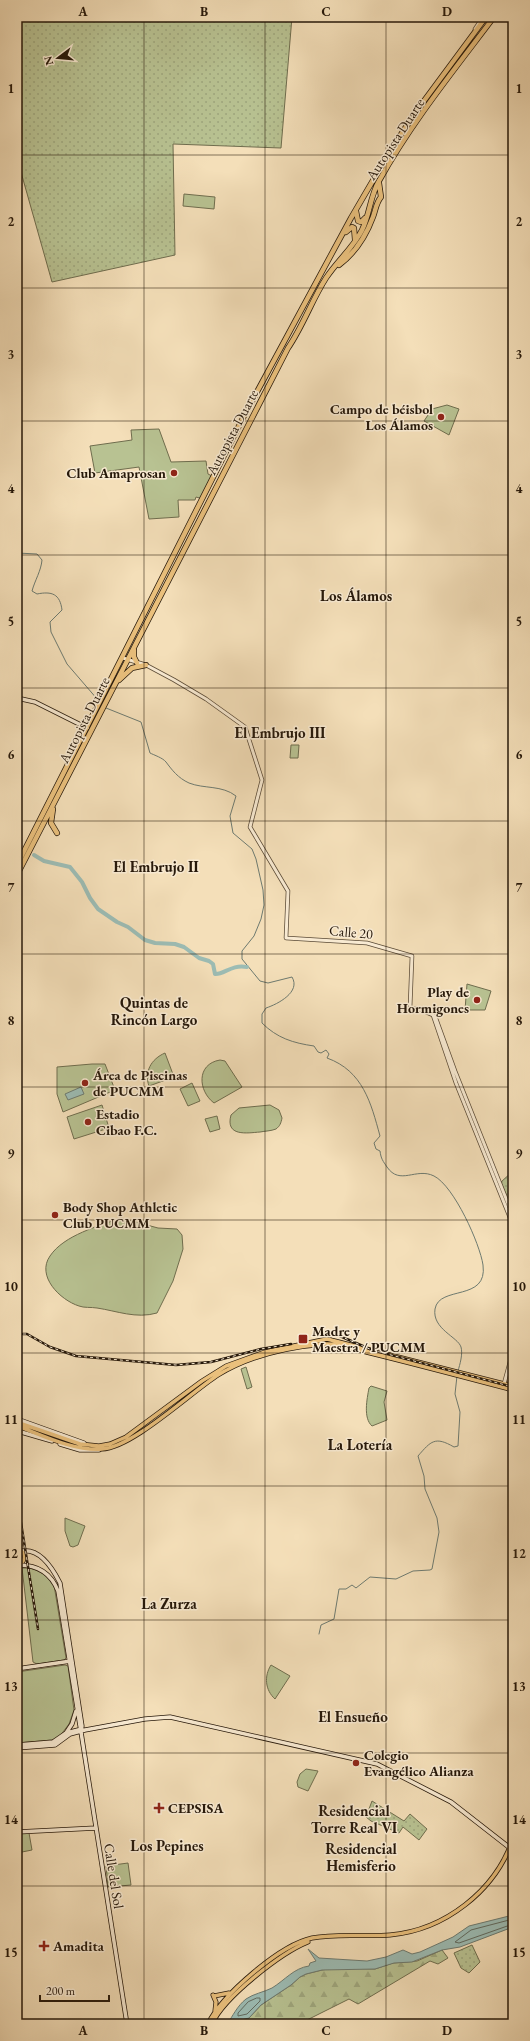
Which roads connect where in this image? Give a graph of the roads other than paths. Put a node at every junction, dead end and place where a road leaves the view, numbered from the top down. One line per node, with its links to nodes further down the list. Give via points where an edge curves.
1 (483, 17): 4 (street)
2 (486, 17): 4 (highway, Autopista Duarte)
3 (494, 17): 5 (highway, Autopista Duarte, via 403,142)
4 (466, 44): 6 (highway, Autopista Duarte, via 388,153)
5 (379, 181): 7 (highway, Autopista Duarte, via 371,198); 10 (highway, via 381,197 365,234 354,252)
6 (356, 209): 7 (highway, via 356,218 359,222); 8 (highway, Autopista Duarte)
7 (368, 215): 9 (highway, Autopista Duarte)
8 (345, 232): 9 (highway, via 352,227 355,229); 11 (highway, Autopista Duarte, via 272,363)
9 (355, 242): 10 (highway, Autopista Duarte)
10 (331, 271): 12 (highway, Autopista Duarte)
11 (205, 493): 12 (highway); 13 (highway, via 207,499); 15 (highway, Autopista Duarte)
12 (212, 494): 13 (highway, Autopista Duarte)
13 (200, 518): 14 (highway, Autopista Duarte)
14 (135, 645): 15 (highway, Autopista Duarte); 16 (highway)
15 (125, 659): 16 (street); 18 (highway, Autopista Duarte); 20 (highway, Autopista Duarte)
16 (137, 663): 17 (street)
17 (146, 665): 18 (highway, via 129,670); 27 (street, Calle 20, via 202,697 245,727 262,780 250,827 288,891 286,938 368,943 412,956 410,1008)
18 (114, 686): 20 (highway, Autopista Duarte)
19 (17, 698): 21 (main road, via 35,702)
20 (105, 698): 21 (highway, Autopista Duarte); 22 (highway, Autopista Duarte)
21 (86, 728): 22 (main road); 25 (highway, Autopista Duarte)
22 (92, 730): 23 (highway, Autopista Duarte)
23 (54, 804): 24 (highway, via 52,823); 26 (highway, Autopista Duarte)
24 (57, 834)
25 (17, 865)
26 (17, 876)
27 (434, 1016): 28 (street); 29 (street, via 456,1083)
28 (513, 1216)
29 (513, 1225)
30 (513, 1351): 32 (street)
31 (513, 1370): 32 (street)
32 (507, 1386): 33 (main road); 35 (main road, via 329,1344 256,1358 218,1375 128,1441 111,1448)
33 (513, 1390)
34 (18, 1425): 35 (main road, via 47,1430); 35 (main road, via 76,1447); 35 (main road, via 75,1449 88,1451)
35 (100, 1448)
36 (17, 1528): 38 (main road)
37 (17, 1542): 38 (highway)
38 (20, 1549): 39 (main road, via 24,1558); 40 (main road, Calle del Sol, via 40,1557 53,1570 60,1584)
39 (18, 1565): 40 (main road, Calle del Sol, via 38,1568 51,1577)
40 (63, 1610): 41 (main road, Calle del Sol)
41 (70, 1661): 42 (main road); 43 (main road, Calle del Sol); 44 (main road, Calle del Sol)
42 (23, 1668)
43 (76, 1708): 44 (main road, Calle del Sol); 45 (main road, via 73,1721)
44 (82, 1730): 45 (main road); 47 (main road, via 70,1734 55,1745); 48 (main road, Calle del Sol); 51 (main road, via 168,1716 378,1764 451,1802)
45 (66, 1733): 46 (main road, via 53,1742)
46 (17, 1745)
47 (17, 1748)
48 (96, 1828): 49 (main road); 57 (main road, Calle del Sol)
49 (17, 1832)
50 (513, 1839): 51 (main road)
51 (510, 1848): 52 (main road, via 500,1868 482,1890 463,1907 435,1923 396,1934)
52 (316, 1938): 53 (main road, via 282,1952); 54 (main road, via 285,1955)
53 (232, 1991): 55 (main road); 56 (main road, via 214,1995)
54 (237, 1994): 55 (main road); 56 (main road)
55 (224, 2000): 56 (main road)
56 (216, 2013): 58 (main road); 59 (main road)
57 (127, 2024)
58 (208, 2024)
59 (212, 2024)

